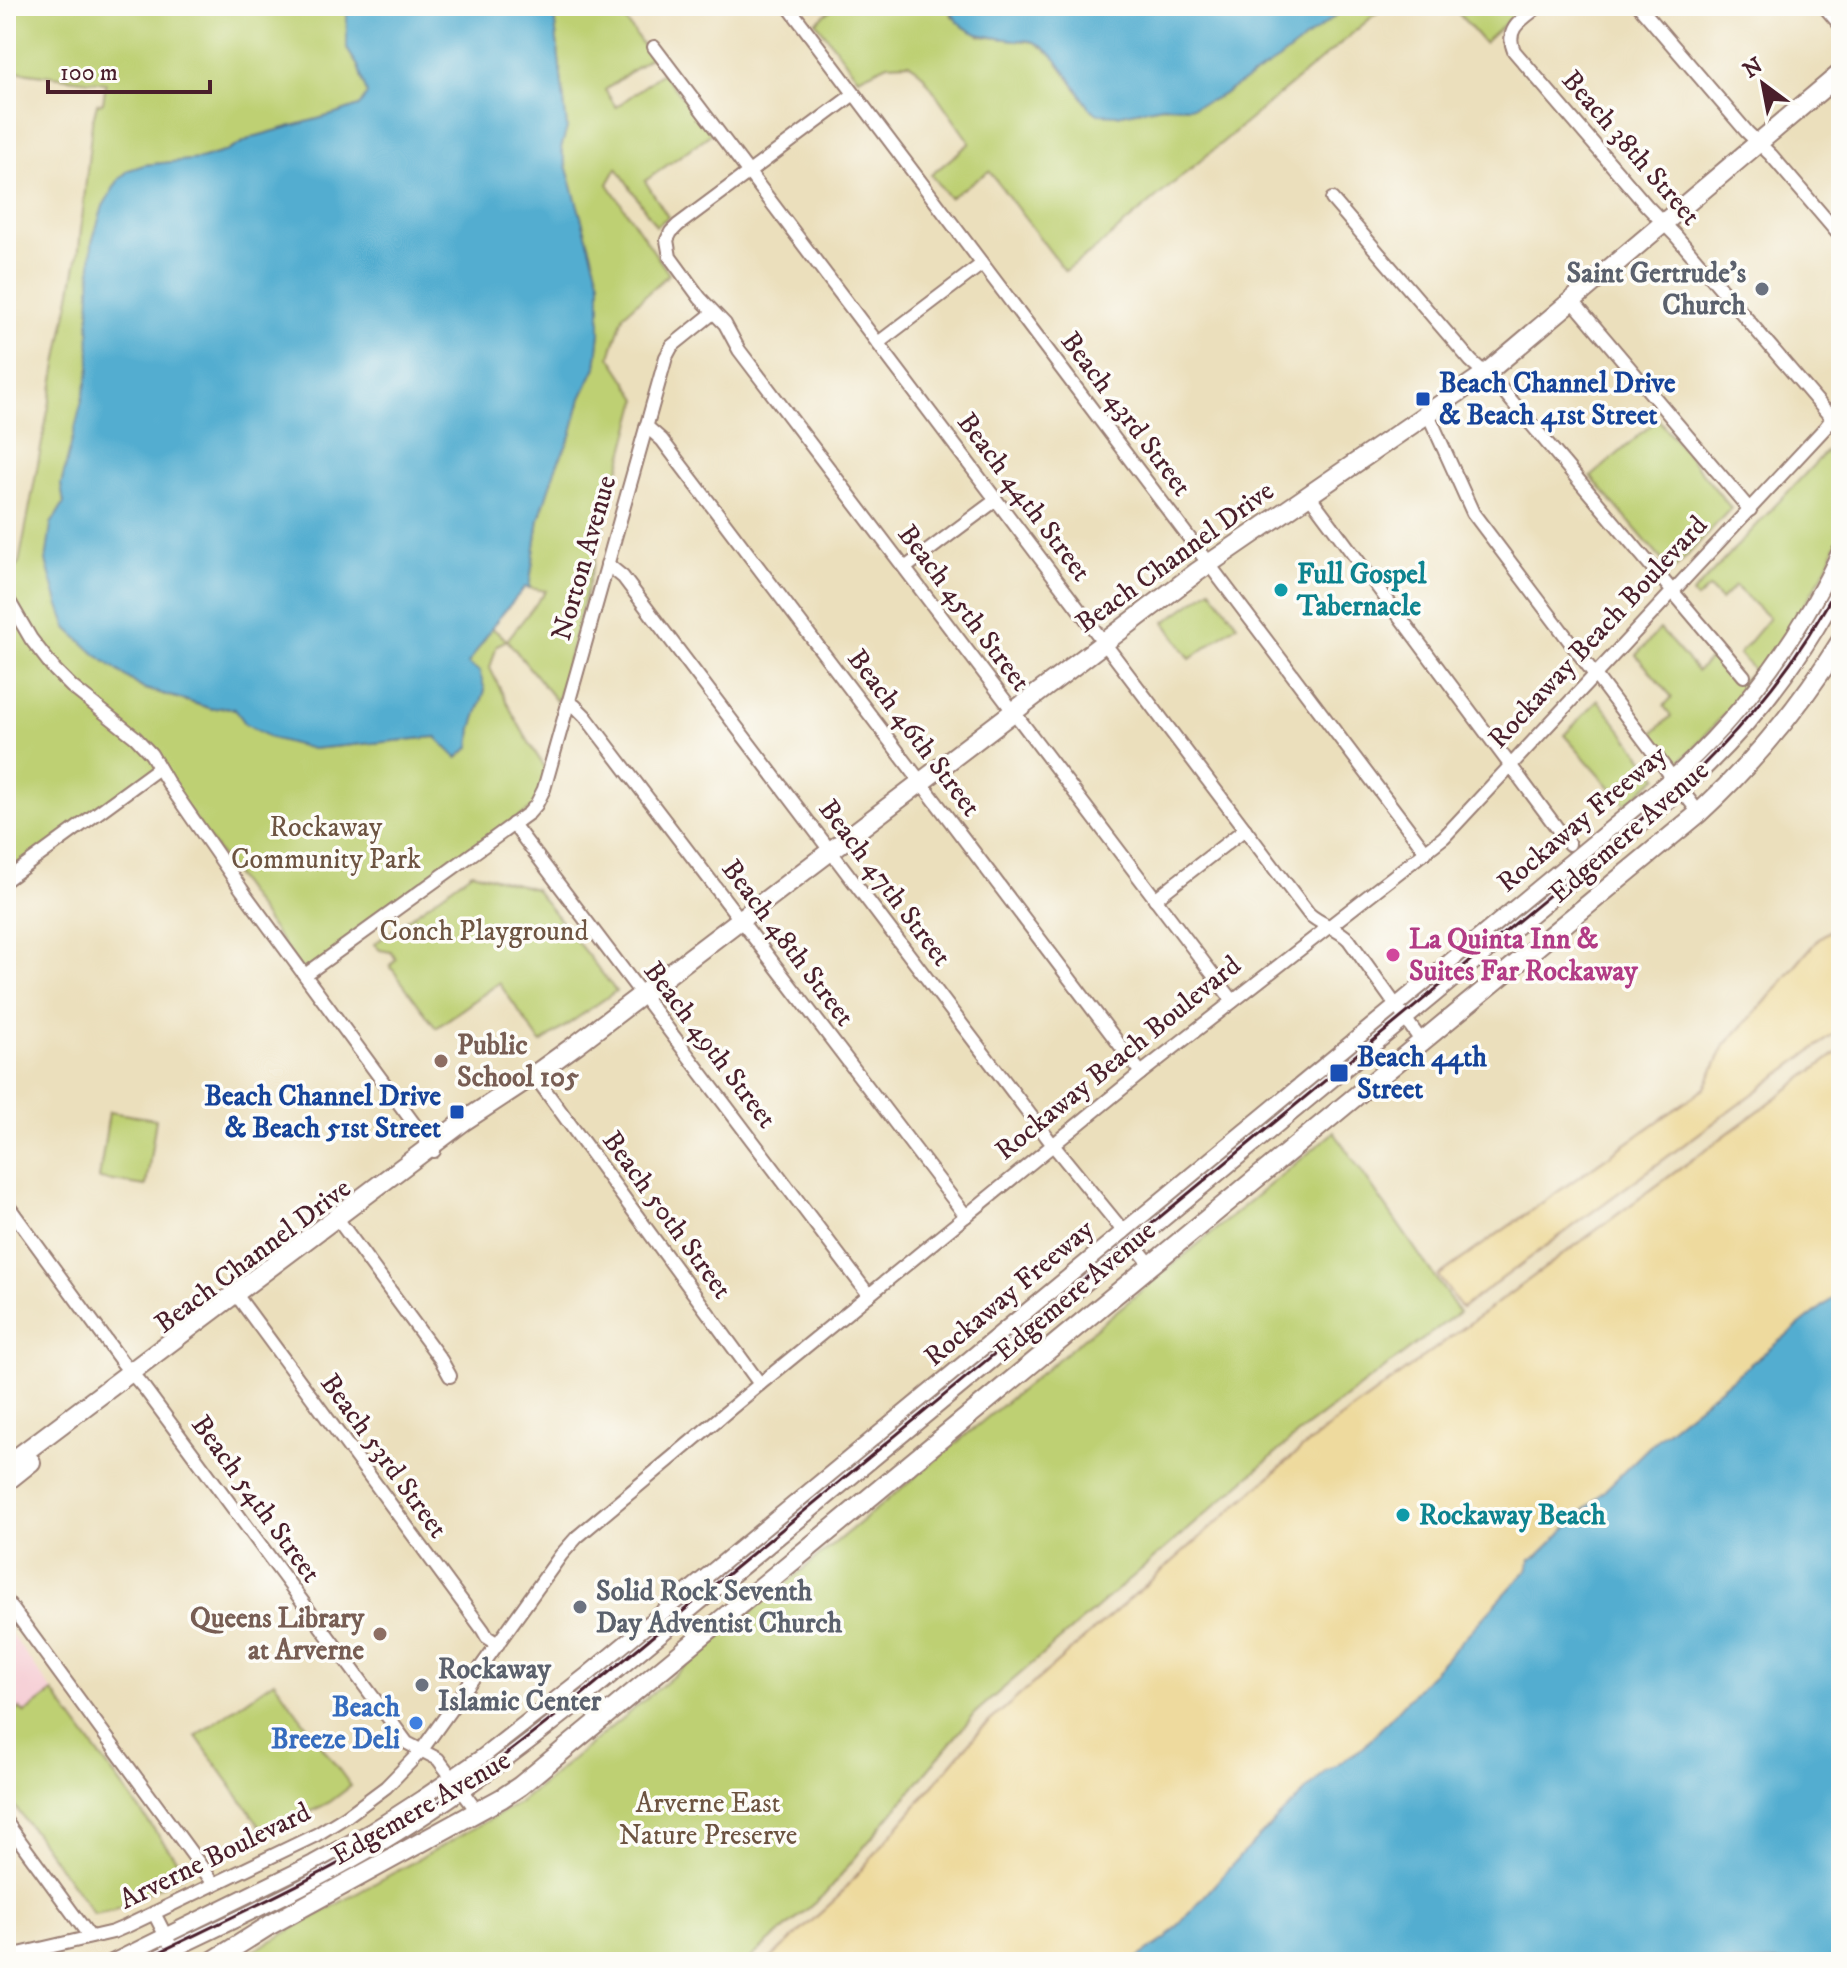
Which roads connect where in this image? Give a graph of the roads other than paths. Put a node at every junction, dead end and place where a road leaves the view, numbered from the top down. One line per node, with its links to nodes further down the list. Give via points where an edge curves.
1 (788, 6): 8 (street, Beach 43rd Street)
2 (1539, 6): 12 (street, Beach 38th Street, via 1514,29 1511,43 1517,55)
3 (1639, 6): 9 (street)
4 (1824, 6): 5 (street)
5 (1841, 26)
6 (654, 47): 10 (street, Beach 44th Street)
7 (1841, 73): 9 (main road, Beach Channel Drive)
8 (854, 94): 10 (street); 14 (street, Beach 43rd Street)
9 (1758, 144): 12 (main road, Beach Channel Drive); 13 (street)
10 (748, 173): 16 (street, Beach 45th Street, via 678,225 667,240 673,262); 17 (street, Beach 44th Street)
11 (1332, 199): 18 (street)
12 (1663, 223): 15 (main road, Beach Channel Drive); 21 (street, Beach 38th Street)
13 (1841, 237)
14 (982, 264): 17 (street); 28 (street, Beach 43rd Street)
15 (1572, 300): 18 (main road, Beach Channel Drive); 25 (street)
16 (713, 313): 22 (street, Norton Avenue, via 670,348); 29 (street, Beach 45th Street)
17 (878, 343): 24 (street, Beach 44th Street)
18 (1485, 374): 20 (main road, Beach Channel Drive); 31 (street)
19 (1841, 398): 21 (street, Rockaway Beach Boulevard)
20 (1428, 414): 23 (main road, Beach Channel Drive); 35 (street, via 1470,507)
21 (1836, 424): 25 (street, Rockaway Beach Boulevard)
22 (646, 426): 27 (street, Norton Avenue); 41 (street, Beach 46th Street, via 662,440)
23 (1309, 495): 28 (main road, Beach Channel Drive); 39 (street)
24 (996, 500): 29 (street); 34 (street, Beach 44th Street)
25 (1750, 510): 31 (street, Rockaway Beach Boulevard)
26 (1841, 549): 42 (street, Rockaway Freeway, via 1767,675)
27 (607, 564): 37 (street, Norton Avenue); 47 (street, Beach 47th Street, via 623,577)
28 (1209, 564): 34 (main road, Beach Channel Drive); 48 (street, Beach 43rd Street)
29 (905, 568): 38 (street, Beach 45th Street)
30 (1841, 585): 42 (street, Rockaway Freeway, via 1774,692 1732,742)
31 (1673, 592): 35 (street, Rockaway Beach Boulevard); 36 (street)
32 (6, 596): 40 (street, via 55,670 148,749)
33 (1841, 641): 43 (main road, Edgemere Avenue, via 1780,728)
34 (1105, 643): 38 (main road, Beach Channel Drive); 45 (street, Beach 44th Street)
35 (1595, 675): 39 (street, Rockaway Beach Boulevard); 42 (street)
36 (1744, 676)
37 (568, 702): 44 (street, Norton Avenue, via 542,795); 51 (street, Beach 48th Street, via 585,716)
38 (1013, 713): 41 (main road, Beach Channel Drive); 50 (street, Beach 45th Street)
39 (1511, 765): 46 (street); 48 (street, Rockaway Beach Boulevard)
40 (159, 768): 49 (street); 53 (street)
41 (922, 783): 47 (main road, Beach Channel Drive); 58 (street, Beach 46th Street)
42 (1677, 784): 43 (street); 56 (street, Rockaway Freeway)
43 (1699, 813): 57 (main road, Edgemere Avenue)
44 (513, 824): 53 (street, Norton Avenue); 54 (street, Beach 49th Street)
45 (1245, 829): 50 (street); 52 (street, Beach 44th Street, via 1309,914)
46 (1569, 844)
47 (831, 851): 51 (main road, Beach Channel Drive); 60 (street, Beach 47th Street)
48 (1426, 852): 52 (street, Rockaway Beach Boulevard)
49 (6, 880)
50 (1155, 899): 55 (street, Beach 45th Street)
51 (740, 920): 54 (main road, Beach Channel Drive); 63 (street, Beach 48th Street)
52 (1330, 927): 55 (street, Rockaway Beach Boulevard); 56 (street, Beach 44th Street, via 1349,940)
53 (305, 975): 61 (street)
54 (642, 995): 59 (main road, Beach Channel Drive); 68 (street, Beach 49th Street)
55 (1233, 1001): 58 (street, Rockaway Beach Boulevard)
56 (1401, 1013): 57 (street, Beach 44th Street); 65 (street, Rockaway Freeway); 66 (street, Rockaway Freeway)
57 (1422, 1042): 67 (main road, Edgemere Avenue)
58 (1141, 1073): 60 (street, Rockaway Beach Boulevard)
59 (534, 1075): 61 (main road, Beach Channel Drive, via 482,1108); 72 (street, Beach 50th Street)
60 (1053, 1145): 63 (street, Rockaway Beach Boulevard); 65 (street, Beach 47th Street)
61 (433, 1149): 64 (main road, Beach Channel Drive)
62 (6, 1203): 70 (street, Beach 54th Street)
63 (966, 1216): 68 (street, Rockaway Beach Boulevard)
64 (339, 1220): 69 (main road, Beach Channel Drive); 71 (street)
65 (1124, 1232): 78 (street, Rockaway Freeway, via 567,1692)
66 (1134, 1244): 67 (street); 79 (street, Rockaway Freeway, via 567,1712)
67 (1151, 1265): 80 (main road, Edgemere Avenue, via 520,1786)
68 (869, 1295): 72 (street, Rockaway Beach Boulevard)
69 (238, 1297): 70 (main road, Beach Channel Drive); 76 (street, Beach 53rd Street, via 487,1637)
70 (134, 1376): 73 (main road, Beach Channel Drive); 74 (main road, Beach Channel Drive); 77 (street, Beach 54th Street, via 407,1743)
71 (450, 1376)
72 (760, 1384): 76 (street, Rockaway Beach Boulevard, via 577,1537)
73 (6, 1466)
74 (6, 1482)
75 (6, 1600): 82 (street)
76 (498, 1644): 77 (street, Rockaway Beach Boulevard)
77 (421, 1751): 78 (street, Beach 54th Street, via 438,1759); 82 (street, Arverne Boulevard, via 347,1816)
78 (452, 1778): 79 (street, Beach 54th Street); 84 (street, Rockaway Freeway, via 344,1846)
79 (462, 1791): 80 (street, Beach 54th Street); 86 (street, Rockaway Freeway, via 393,1836)
80 (477, 1811): 88 (main road, Edgemere Avenue)
81 (6, 1822): 85 (street)
82 (214, 1884): 83 (street, Arverne Boulevard)
83 (154, 1913): 84 (street); 85 (street, Arverne Boulevard)
84 (165, 1936): 86 (street); 89 (street, Rockaway Freeway)
85 (90, 1937): 87 (street, Arverne Boulevard)
86 (176, 1956): 90 (street, Rockaway Freeway)
87 (6, 1957)
88 (221, 1959)
89 (112, 1962)
90 (148, 1962)

